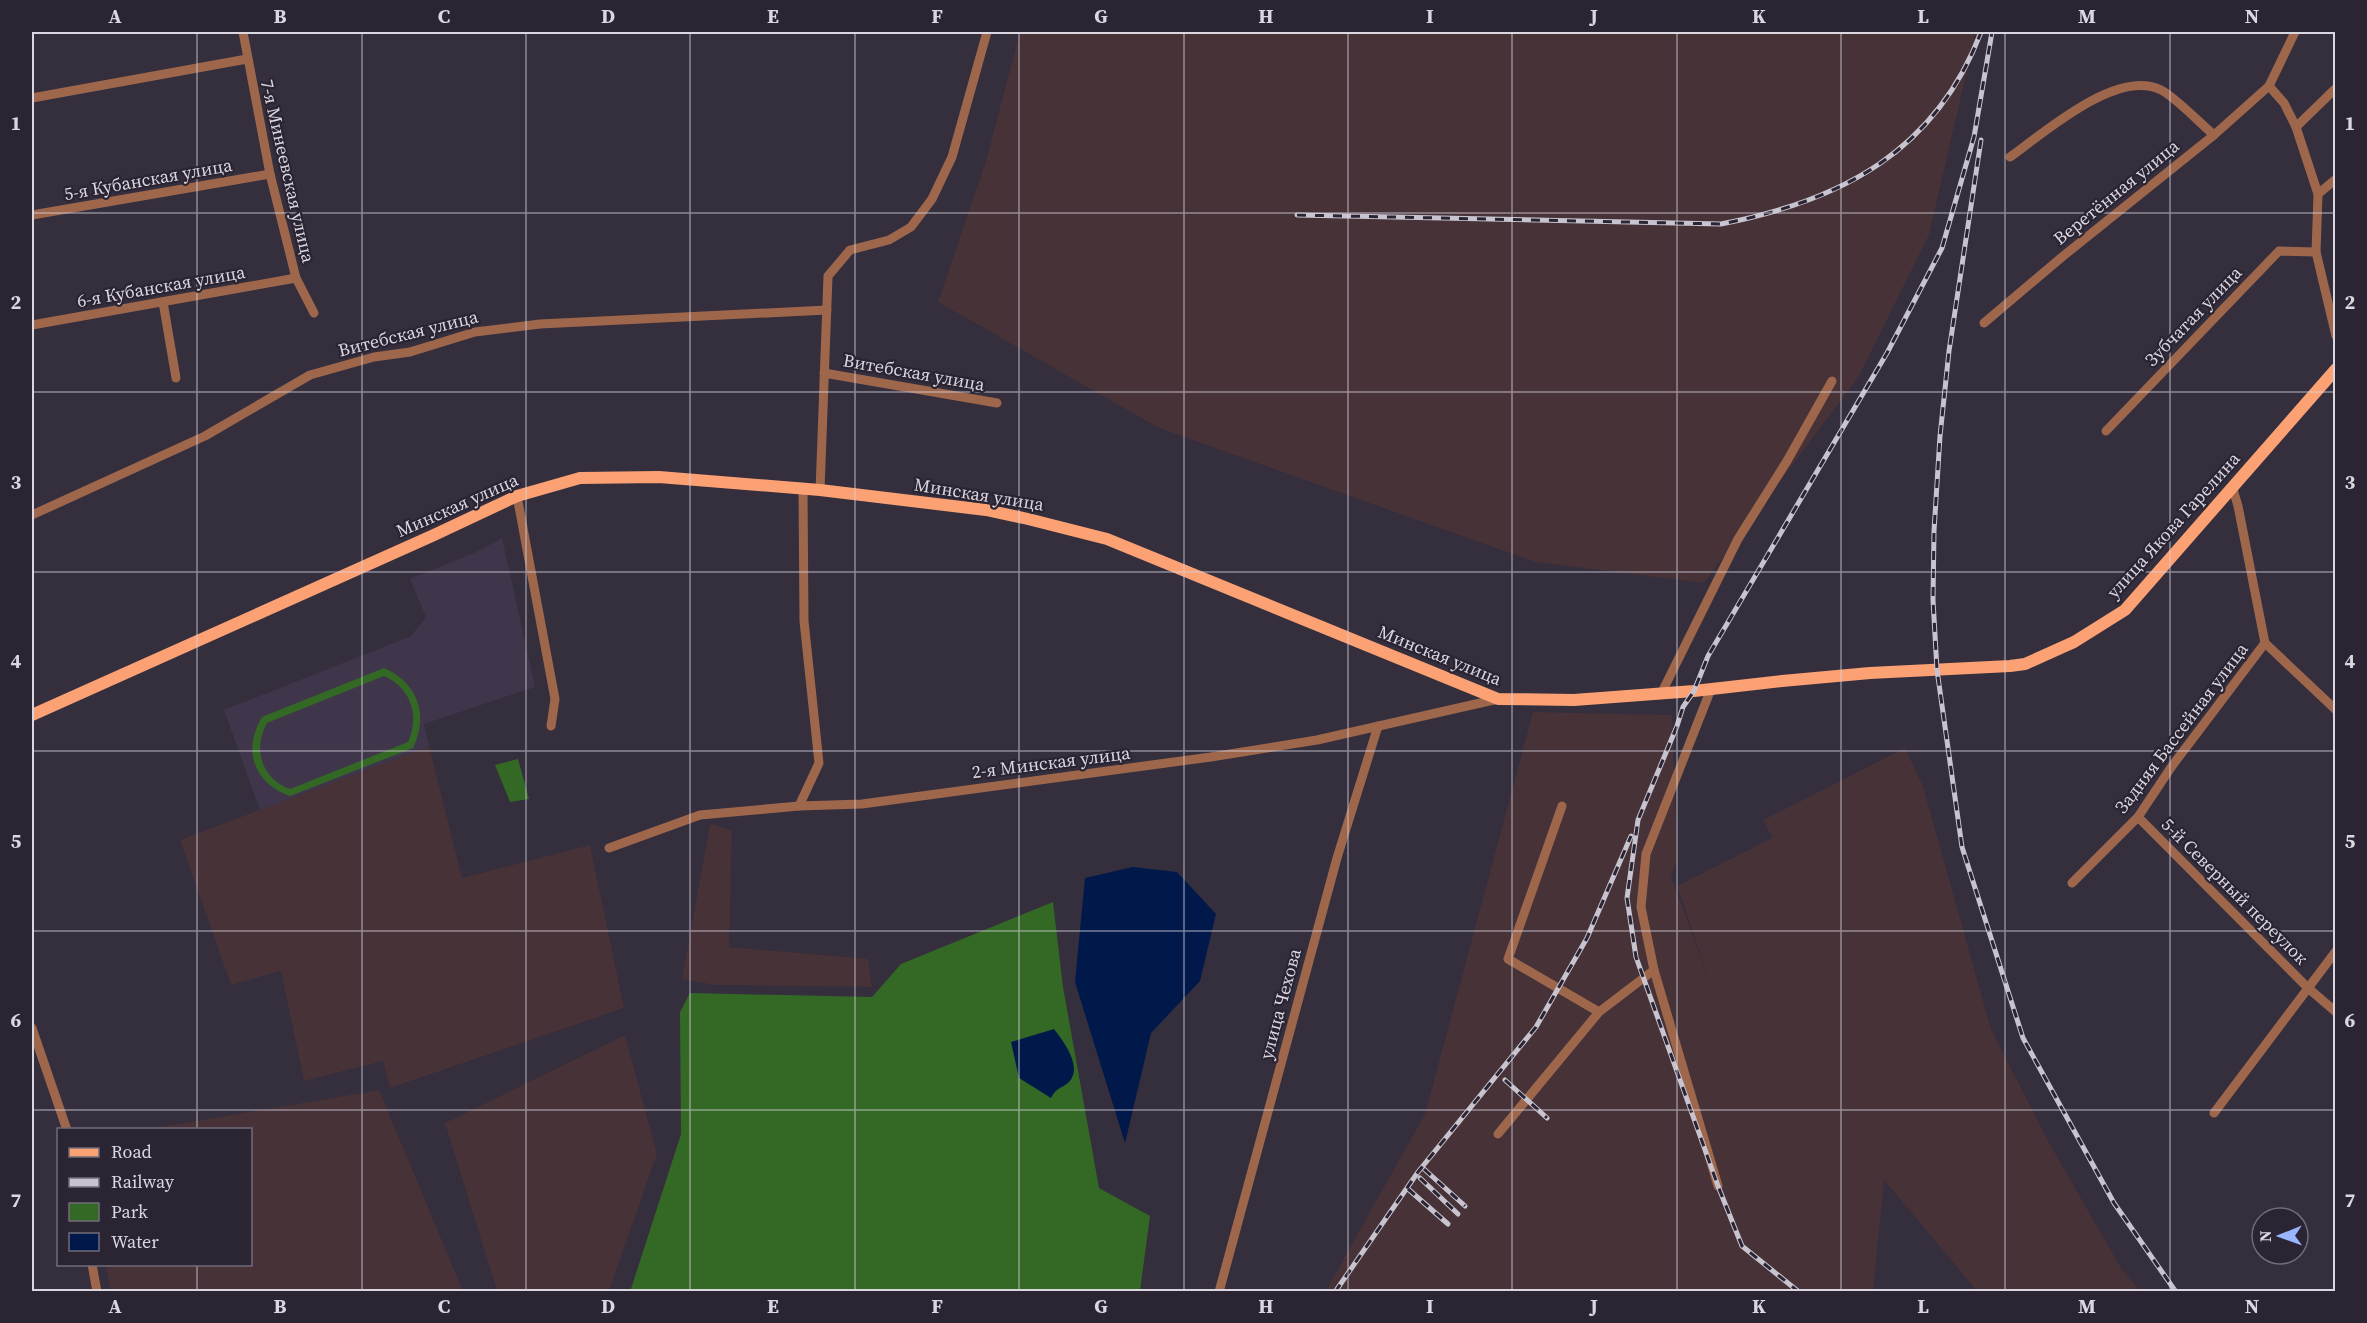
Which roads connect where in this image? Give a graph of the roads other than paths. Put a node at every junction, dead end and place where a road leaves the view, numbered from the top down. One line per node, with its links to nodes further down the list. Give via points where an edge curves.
1 (243, 32): 4 (street, 7-я Минеевская улица)
2 (987, 32): 18 (street, via 952,157 932,199 910,227 896,236 850,250 828,276)
3 (2295, 32): 5 (street)
4 (247, 59): 7 (street); 11 (street, 7-я Минеевская улица)
5 (2270, 86): 8 (street); 9 (street, Веретённая улица)
6 (2336, 88): 8 (street)
7 (32, 98)
8 (2296, 127): 13 (street)
9 (2214, 135): 10 (street, via 2162,90 2133,86 2090,101); 20 (street, Веретённая улица)
10 (2010, 157)
11 (270, 174): 14 (street, 5-я Кубанская улица); 16 (street, 7-я Минеевская улица)
12 (2336, 179): 13 (street)
13 (2318, 194): 15 (street)
14 (32, 215)
15 (2316, 252): 22 (street); 28 (street, Зубчатая улица, via 2279,251)
16 (296, 278): 17 (street, 6-я Кубанская улица); 19 (street, 7-я Минеевская улица)
17 (163, 302): 21 (street, 6-я Кубанская улица); 25 (street)
18 (827, 310): 24 (street); 33 (street, Витебская улица, via 540,324 475,332 411,352 374,357 310,375 204,436)
19 (314, 313)
20 (1984, 323)
21 (32, 325)
22 (2336, 336)
23 (2336, 369): 29 (main road, улица Якова Гарелина)
24 (824, 373): 27 (street, Витебская улица); 31 (street)
25 (176, 378)
26 (1832, 381): 37 (street, via 1738,539)
27 (998, 403)
28 (2106, 431)
29 (2232, 486): 34 (street); 35 (main road, улица Якова Гарелина, via 2125,610 2074,642 2025,664)
30 (802, 489): 31 (main road, Минская улица); 32 (main road, Минская улица, via 659,477 580,478); 43 (street, via 804,621 819,763)
31 (820, 490): 38 (main road, Минская улица, via 986,510 1107,539)
32 (517, 496): 40 (main road, Минская улица); 41 (street, via 555,699)
33 (32, 515)
34 (2265, 644): 39 (street); 45 (street, Задняя Бассейная улица)
35 (1937, 670): 36 (main road, Минская улица)
36 (1711, 689): 37 (main road, Минская улица); 49 (street, via 1646,854 1641,907)
37 (1661, 694): 38 (main road, Минская улица, via 1557,701)
38 (1498, 699): 42 (street, 2-я Минская улица)
39 (2336, 710)
40 (32, 715)
41 (551, 726)
42 (1378, 726): 43 (street, 2-я Минская улица, via 1199,759 862,804); 60 (street, улица Чехова, via 1337,858)
43 (799, 806): 46 (street, 2-я Минская улица, via 700,815)
44 (1562, 806): 51 (street, via 1508,959)
45 (2138, 817): 47 (street, Задняя Бассейная улица); 50 (street, 5-й Северный переулок)
46 (609, 848)
47 (2072, 883)
48 (2336, 951): 50 (street)
49 (1654, 970): 51 (street); 57 (street)
50 (2308, 988): 52 (street, 5-й Северный переулок); 54 (street)
51 (1599, 1012): 56 (street)
52 (2336, 1012)
53 (32, 1028): 55 (street)
54 (2214, 1113)
55 (66, 1128)
56 (1498, 1134)
57 (1718, 1186)
58 (92, 1266): 59 (street)
59 (97, 1292)
60 (1219, 1292)

